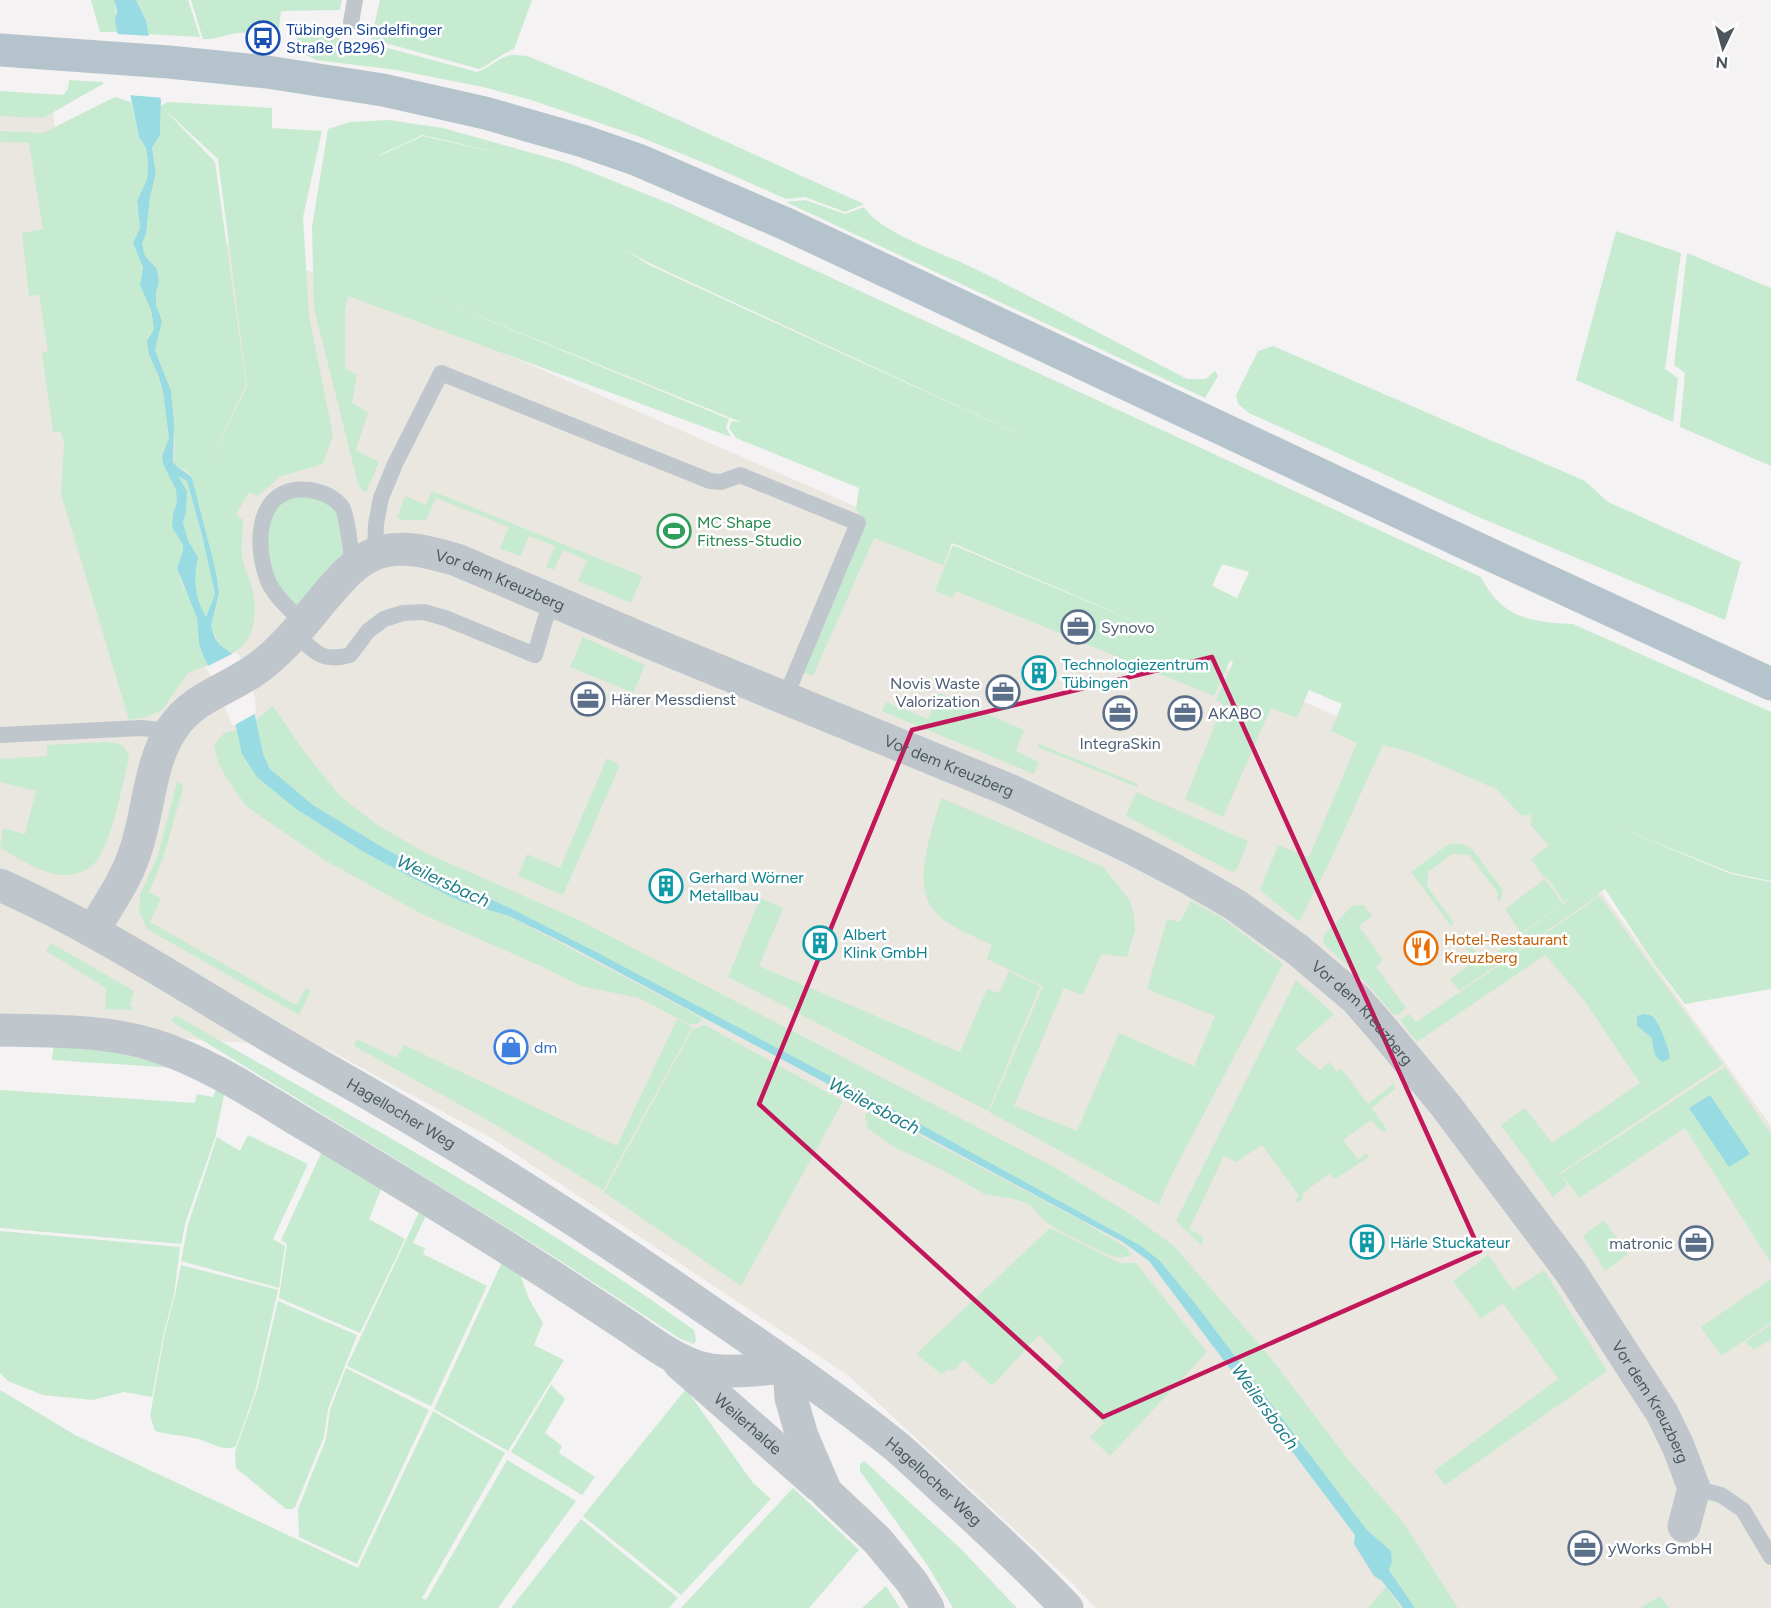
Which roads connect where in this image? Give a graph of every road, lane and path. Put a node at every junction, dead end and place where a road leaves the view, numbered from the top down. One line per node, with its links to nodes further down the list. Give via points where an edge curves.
1 (355, 0): 2 (lane)
2 (351, 22)
3 (0, 50): 7 (main road, via 169,62 383,90 484,113 638,160 768,216)
4 (364, 560): 5 (street, Vor dem Kreuzberg, via 402,549 425,551 457,560); 6 (street); 6 (lane, via 344,508 329,495 290,490 278,495 265,511 262,550 268,581); 8 (lane, via 395,464 441,374 710,481 721,482 740,475 858,523)
5 (553, 601): 6 (lane, via 535,656 424,612 384,619 368,631 350,656 336,659 322,657); 8 (street, Vor dem Kreuzberg)
6 (299, 628): 9 (street, via 269,659 184,712)
7 (1771, 684)
8 (785, 698): 16 (street, Vor dem Kreuzberg, via 1009,790 1150,857 1242,909 1356,999 1446,1106 1570,1271 1662,1413)
9 (170, 731): 10 (lane, via 141,728); 12 (street, via 157,762 135,855)
10 (0, 735)
11 (0, 885): 12 (street, Hagellocher Weg)
12 (93, 931): 15 (street, Hagellocher Weg, via 542,1198)
13 (0, 1030): 14 (street, via 127,1038 200,1064 531,1263)
14 (670, 1355): 15 (street, via 712,1370); 17 (street, Weilerhalde)
15 (789, 1366): 17 (street, Weilerhalde, via 791,1398 802,1436); 21 (street, Hagellocher Weg, via 897,1448 1005,1545)
16 (1694, 1488): 18 (street); 19 (lane, via 1721,1495 1743,1510)
17 (826, 1492): 20 (street, Weilerhalde, via 877,1540)
18 (1684, 1527)
19 (1771, 1557)
20 (928, 1608)
21 (1067, 1608)

